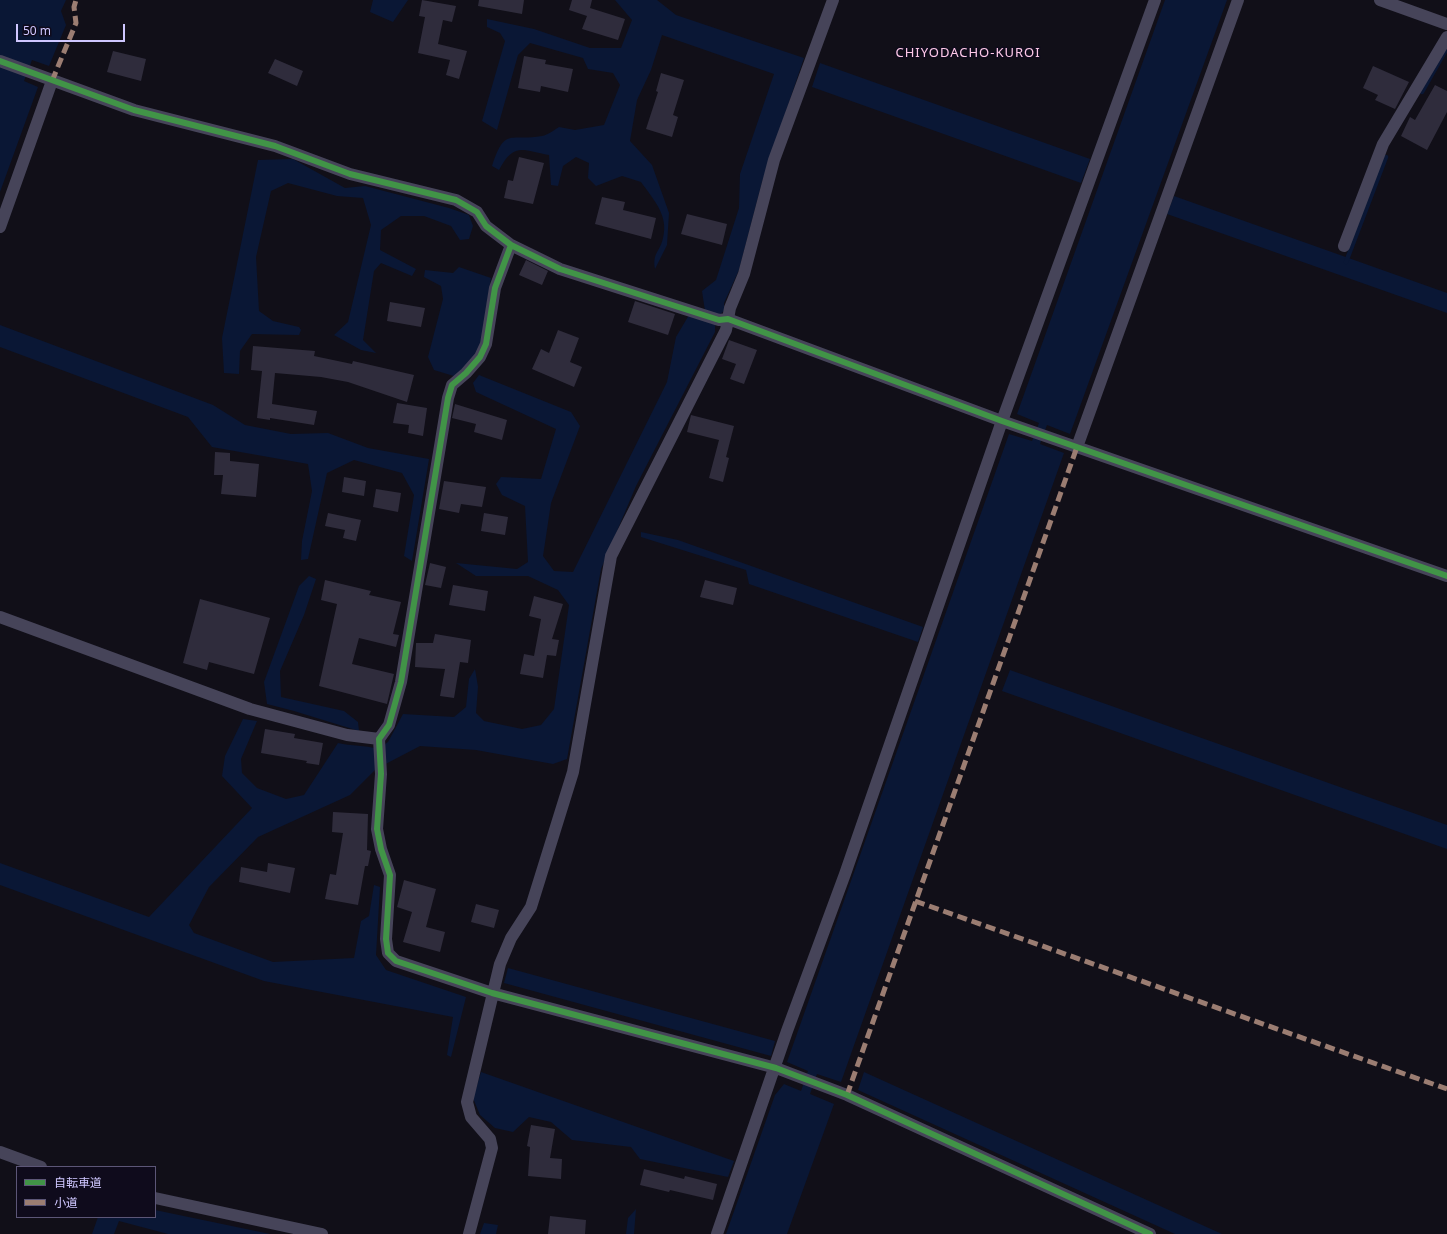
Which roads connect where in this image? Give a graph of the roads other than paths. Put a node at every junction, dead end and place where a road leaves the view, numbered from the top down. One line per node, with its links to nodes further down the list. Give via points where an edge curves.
1 (833, 0): 12 (street, via 774,160 744,274)
2 (1155, 0): 13 (street)
3 (1238, 0): 14 (street)
4 (1380, 0): 5 (street)
5 (1447, 24)
6 (1447, 37): 11 (street, via 1383,144)
7 (0, 60): 8 (street)
8 (52, 81): 9 (street); 10 (street, via 134,110 275,146 350,174 456,200 477,212 486,226)
9 (0, 227)
10 (511, 245): 12 (street, via 560,269); 17 (street, via 495,288 486,344 480,357 452,385 448,398 401,682 389,725)
11 (1344, 246)
12 (723, 319): 13 (street); 18 (street, via 726,330 612,556 573,772 531,907 511,938)
13 (1002, 421): 14 (street); 19 (street)
14 (1077, 447): 15 (street)
15 (1447, 576)
16 (0, 617): 17 (street, via 250,709 347,735)
17 (379, 739): 18 (street, via 381,774 377,829 390,875 386,939 388,953 396,961)
18 (492, 993): 19 (street); 24 (street, via 467,1102 471,1117 490,1139 492,1148)
19 (776, 1068): 25 (street); 26 (street, via 847,1095)
20 (0, 1152): 21 (street)
21 (38, 1166)
22 (156, 1198): 23 (street)
23 (322, 1234)
24 (468, 1234)
25 (717, 1234)
26 (1150, 1234)

